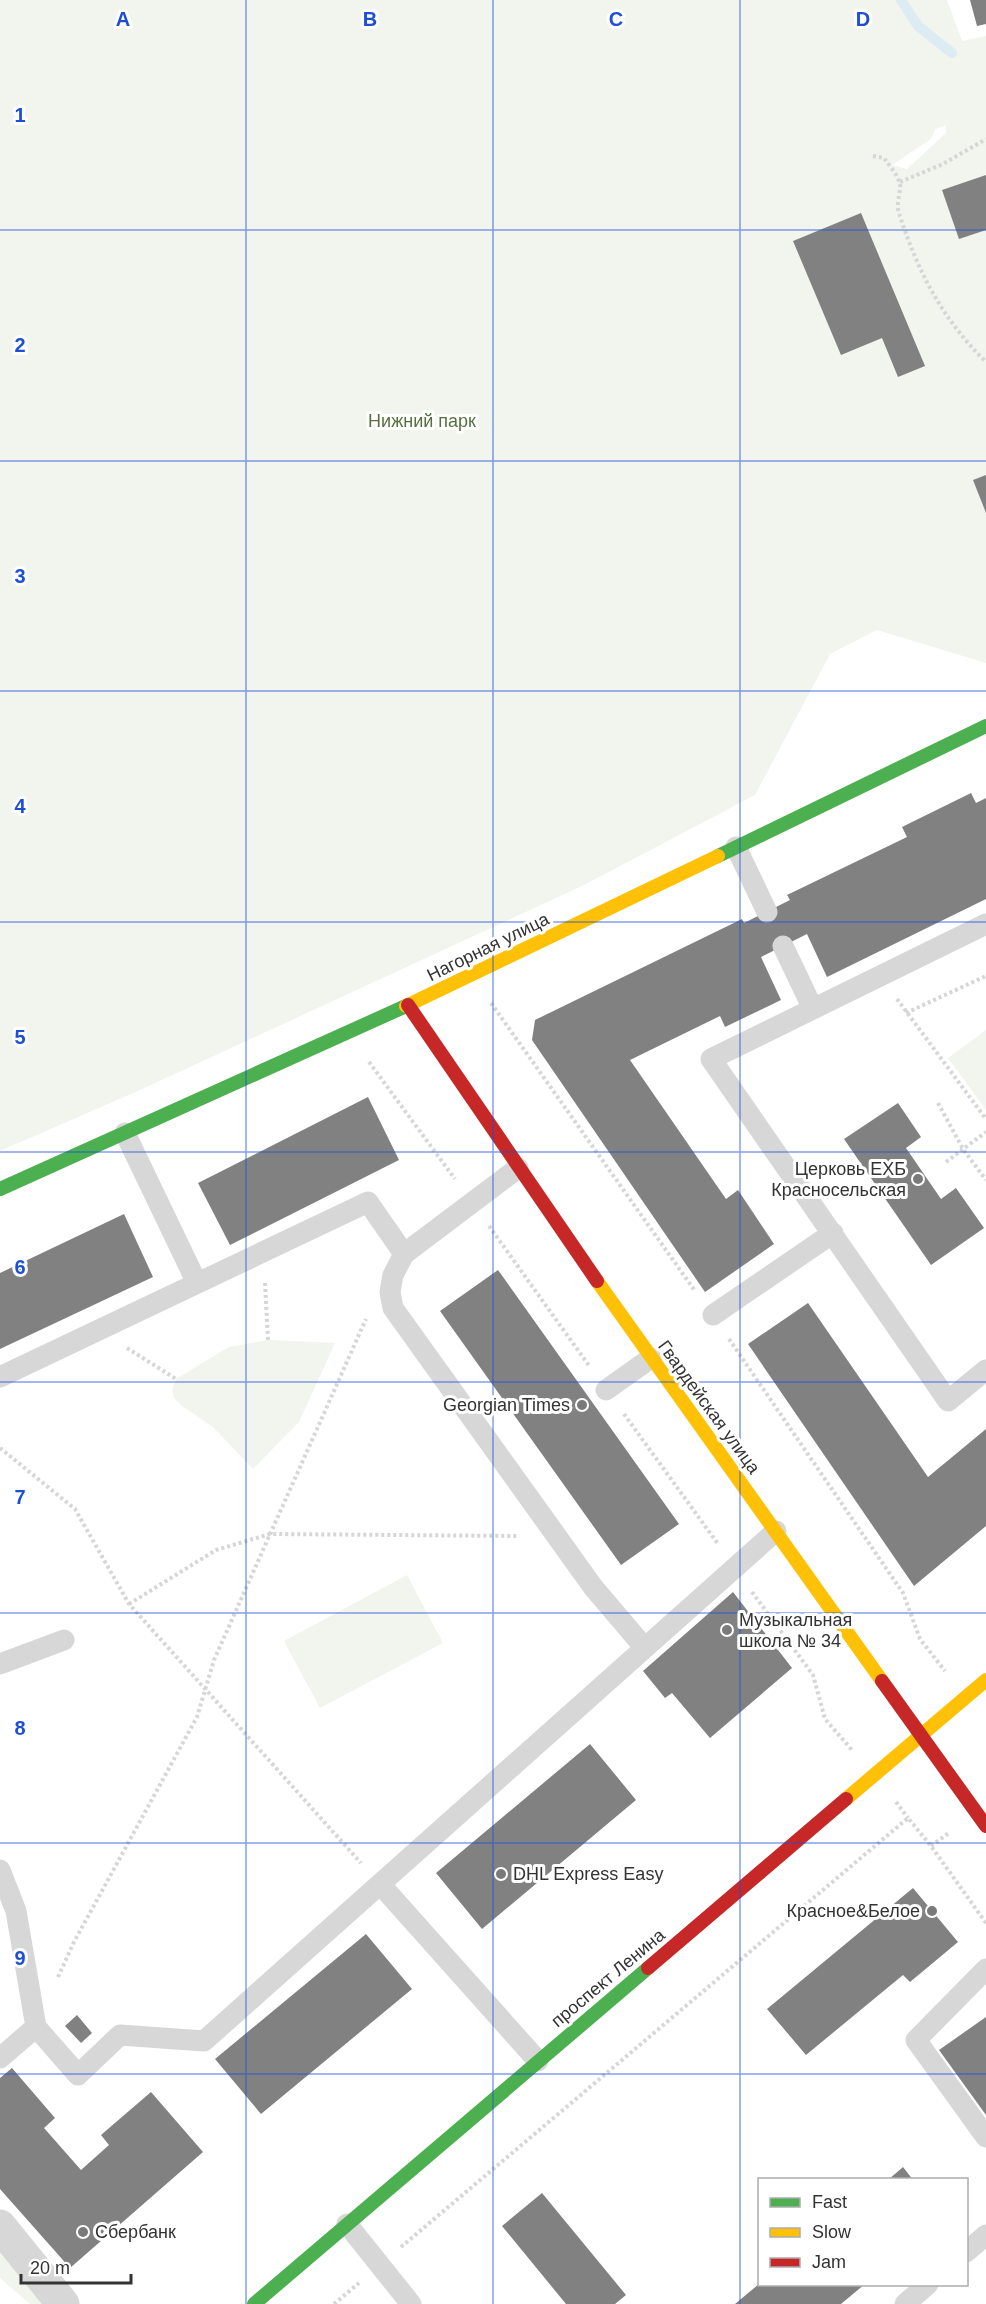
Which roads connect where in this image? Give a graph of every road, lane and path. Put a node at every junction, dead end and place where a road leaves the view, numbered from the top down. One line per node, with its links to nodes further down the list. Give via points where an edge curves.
1 (986, 139): 3 (path, via 943,164)
2 (873, 156): 3 (path, via 884,158)
3 (900, 182): 4 (path, via 897,208 912,253 939,306)
4 (986, 362)
5 (986, 726): 6 (street, Нагорная улица)
6 (736, 847): 7 (lane); 12 (street, Нагорная улица)
7 (767, 912)
8 (986, 924): 13 (lane)
9 (783, 946): 13 (lane)
10 (986, 976): 14 (path)
11 (894, 996): 14 (path)
12 (408, 1005): 17 (street, Нагорная улица); 21 (street, Гвардейская улица)
13 (813, 1009): 24 (lane, via 711,1059)
14 (906, 1013): 16 (path)
15 (938, 1103): 19 (path)
16 (986, 1119)
17 (125, 1132): 23 (street, Нагорная улица); 27 (lane)
18 (986, 1132): 19 (path)
19 (963, 1149): 20 (path); 22 (path)
20 (946, 1162)
21 (518, 1168): 26 (lane); 32 (street, Гвардейская улица)
22 (986, 1180)
23 (0, 1189)
24 (833, 1233): 29 (lane); 33 (lane, via 948,1401)
25 (263, 1252): 26 (lane, via 368,1202); 27 (lane); 31 (path)
26 (404, 1254): 43 (lane, via 393,1275 393,1308 592,1587)
27 (197, 1283): 30 (lane)
28 (370, 1311): 39 (path)
29 (712, 1315)
30 (99, 1330): 34 (lane); 35 (path)
31 (268, 1340)
32 (651, 1358): 36 (lane); 38 (street, Гвардейская улица)
33 (986, 1370)
34 (0, 1377)
35 (176, 1379)
36 (606, 1390)
37 (0, 1448): 41 (path, via 75,1509)
38 (776, 1531): 43 (lane); 47 (street, Гвардейская улица)
39 (270, 1534): 40 (path); 41 (path, via 216,1550); 46 (path, via 214,1660)
40 (525, 1536)
41 (129, 1604): 46 (path)
42 (64, 1640): 44 (lane)
43 (644, 1647): 51 (lane)
44 (0, 1664)
45 (986, 1680): 47 (street, проспект Ленина)
46 (205, 1691): 49 (path); 53 (path, via 197,1716)
47 (920, 1736): 48 (street, Гвардейская улица); 57 (street, проспект Ленина)
48 (986, 1826)
49 (362, 1863)
50 (0, 1870): 55 (lane, via 16,1911)
51 (380, 1884): 55 (lane, via 204,2041 120,2035 78,2075); 57 (lane)
52 (986, 1923): 63 (path, via 908,1818)
53 (69, 1953)
54 (986, 1969): 58 (lane, via 916,2040)
55 (36, 2027): 56 (lane)
56 (0, 2058)
57 (538, 2061): 59 (street, проспект Ленина)
58 (986, 2138)
59 (347, 2224): 63 (lane); 67 (street, проспект Ленина)
60 (0, 2226): 66 (street)
61 (986, 2235): 62 (lane)
62 (968, 2250)
63 (380, 2265): 68 (path); 69 (lane)
64 (926, 2286): 65 (lane)
65 (907, 2303)
66 (63, 2304)
67 (254, 2304)
68 (334, 2304)
69 (411, 2304)

